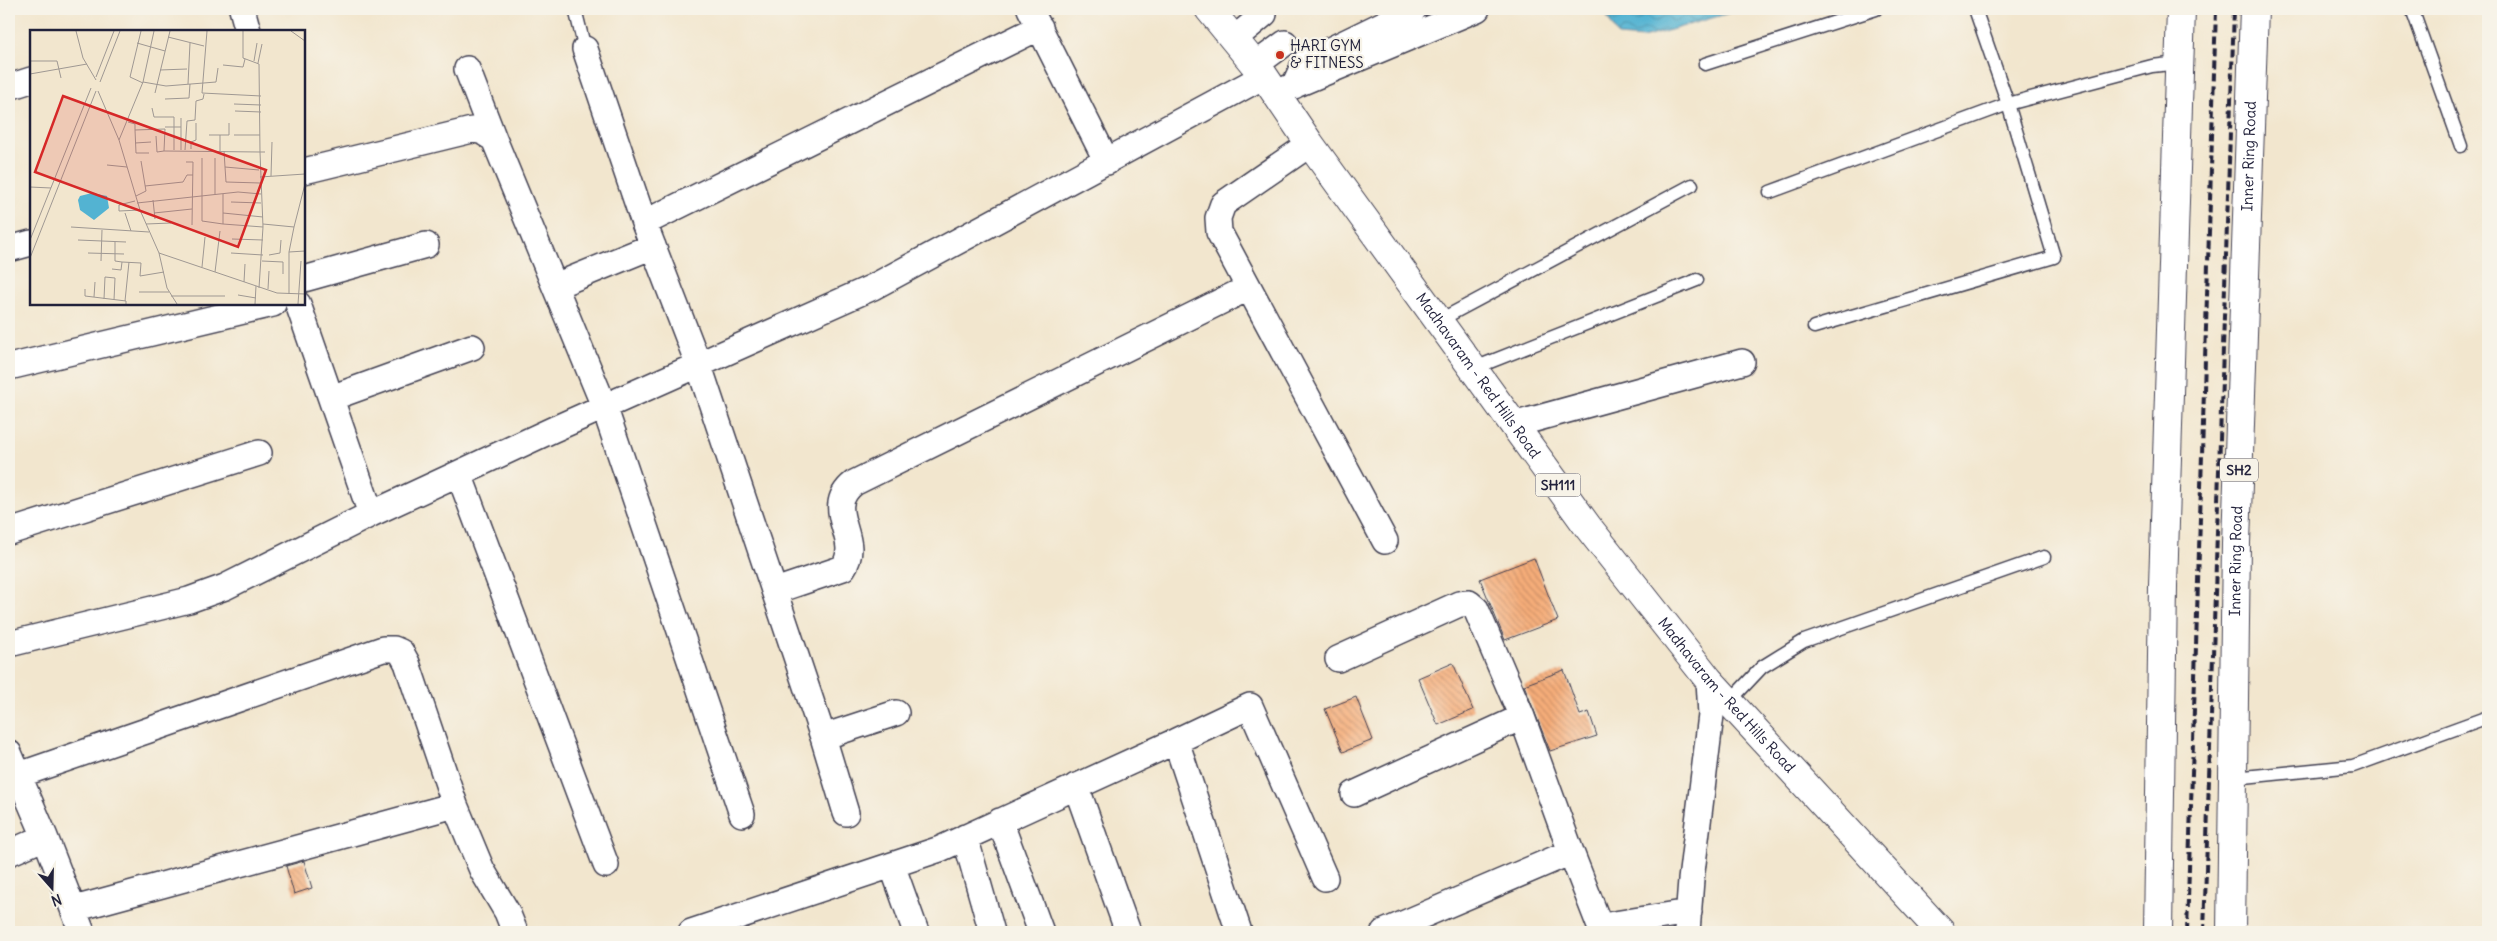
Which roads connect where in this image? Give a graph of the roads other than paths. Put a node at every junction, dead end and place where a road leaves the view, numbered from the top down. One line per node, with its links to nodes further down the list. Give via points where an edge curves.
1 (242, 9): 13 (street)
2 (575, 9): 16 (lane)
3 (1209, 9): 14 (main road, Madhavaram - Red Hills Road / SH111)
4 (1414, 9): 21 (street)
5 (1477, 9): 21 (street)
6 (1876, 9): 18 (lane)
7 (1975, 9): 23 (lane)
8 (2181, 9): 17 (main road)
9 (2254, 9): 70 (main road, Inner Ring Road / SH2, via 2236,543)
10 (2412, 9): 26 (lane)
11 (1264, 14): 14 (street)
12 (1035, 18): 27 (street); 31 (street)
13 (248, 30)
14 (1234, 39): 21 (main road, Madhavaram - Red Hills Road / SH111)
15 (1285, 44): 21 (street)
16 (585, 49): 31 (street)
17 (2179, 63): 23 (lane, via 2152,66); 97 (main road, via 2163,596)
18 (1705, 64)
19 (467, 69): 24 (street)
20 (30, 80): 22 (street)
21 (1272, 80): 25 (main road, Madhavaram - Red Hills Road / SH111); 27 (street)
22 (9, 87)
23 (2008, 104): 30 (lane); 43 (lane, via 2054,257)
24 (494, 139): 28 (street, via 482,131 472,130); 38 (street)
25 (1310, 144): 39 (street, via 1223,204 1218,218 1219,232); 42 (main road, Madhavaram - Red Hills Road / SH111)
26 (2461, 146)
27 (1107, 162): 46 (street, via 891,278)
28 (305, 171)
29 (1692, 185): 42 (lane)
30 (1770, 192)
31 (644, 223): 34 (street)
32 (30, 243): 35 (street)
33 (426, 245): 36 (street)
34 (653, 246): 38 (street); 46 (street)
35 (9, 249)
36 (305, 279)
37 (1697, 280): 48 (lane)
38 (555, 286): 50 (street)
39 (1248, 288): 56 (street); 58 (street, via 854,483 846,490 839,506 850,547 850,555 843,568)
40 (269, 305): 47 (street)
41 (298, 305): 49 (street)
42 (1438, 322): 48 (main road, Madhavaram - Red Hills Road / SH111)
43 (1814, 327)
44 (472, 347): 49 (street)
45 (1742, 362): 51 (street)
46 (699, 366): 50 (street); 58 (street)
47 (9, 367)
48 (1472, 369): 51 (main road, Madhavaram - Red Hills Road / SH111)
49 (331, 398): 54 (street)
50 (604, 406): 53 (street); 75 (street)
51 (1513, 424): 61 (main road, Madhavaram - Red Hills Road / SH111, via 1588,527)
52 (259, 453): 55 (street)
53 (459, 474): 54 (street); 81 (street)
54 (371, 514): 59 (street, via 225,587 189,600)
55 (9, 532)
56 (1385, 541)
57 (2044, 557): 62 (lane, via 1804,641 1762,667)
58 (775, 592): 66 (street)
59 (9, 644)
60 (1338, 659): 64 (street, via 1458,604 1468,603 1484,621)
61 (1708, 680): 62 (main road, Madhavaram - Red Hills Road / SH111); 85 (street, via 1711,715)
62 (1728, 702): 96 (main road, Madhavaram - Red Hills Road / SH111)
63 (896, 713): 66 (street)
64 (1522, 716): 72 (street); 79 (street)
65 (2488, 718): 70 (lane, via 2353,766)
66 (823, 737): 74 (street)
67 (1176, 741): 71 (street); 83 (street, via 1250,706); 94 (street)
68 (9, 753): 69 (street)
69 (19, 775): 73 (street, via 384,649 394,649 401,652 407,663); 77 (street)
70 (2234, 778): 98 (main road, Inner Ring Road / SH2)
71 (1076, 786): 76 (street); 93 (street)
72 (1354, 794)
73 (455, 805): 84 (street); 88 (street, via 482,870)
74 (846, 813)
75 (742, 814)
76 (1000, 821): 78 (street); 92 (street)
77 (45, 837): 80 (street); 84 (street)
78 (965, 837): 82 (street); 91 (street)
79 (1571, 852): 86 (street); 95 (street)
80 (9, 853)
81 (606, 865)
82 (892, 865): 89 (street); 90 (street)
83 (1325, 878)
84 (74, 909): 87 (street)
85 (1688, 922): 86 (street)
86 (1591, 928)
87 (82, 932)
88 (515, 932)
89 (691, 932)
90 (916, 932)
91 (992, 932)
92 (1041, 932)
93 (1128, 932)
94 (1239, 932)
95 (1384, 932)
96 (1941, 932)
97 (2158, 932)
98 (2231, 932)

